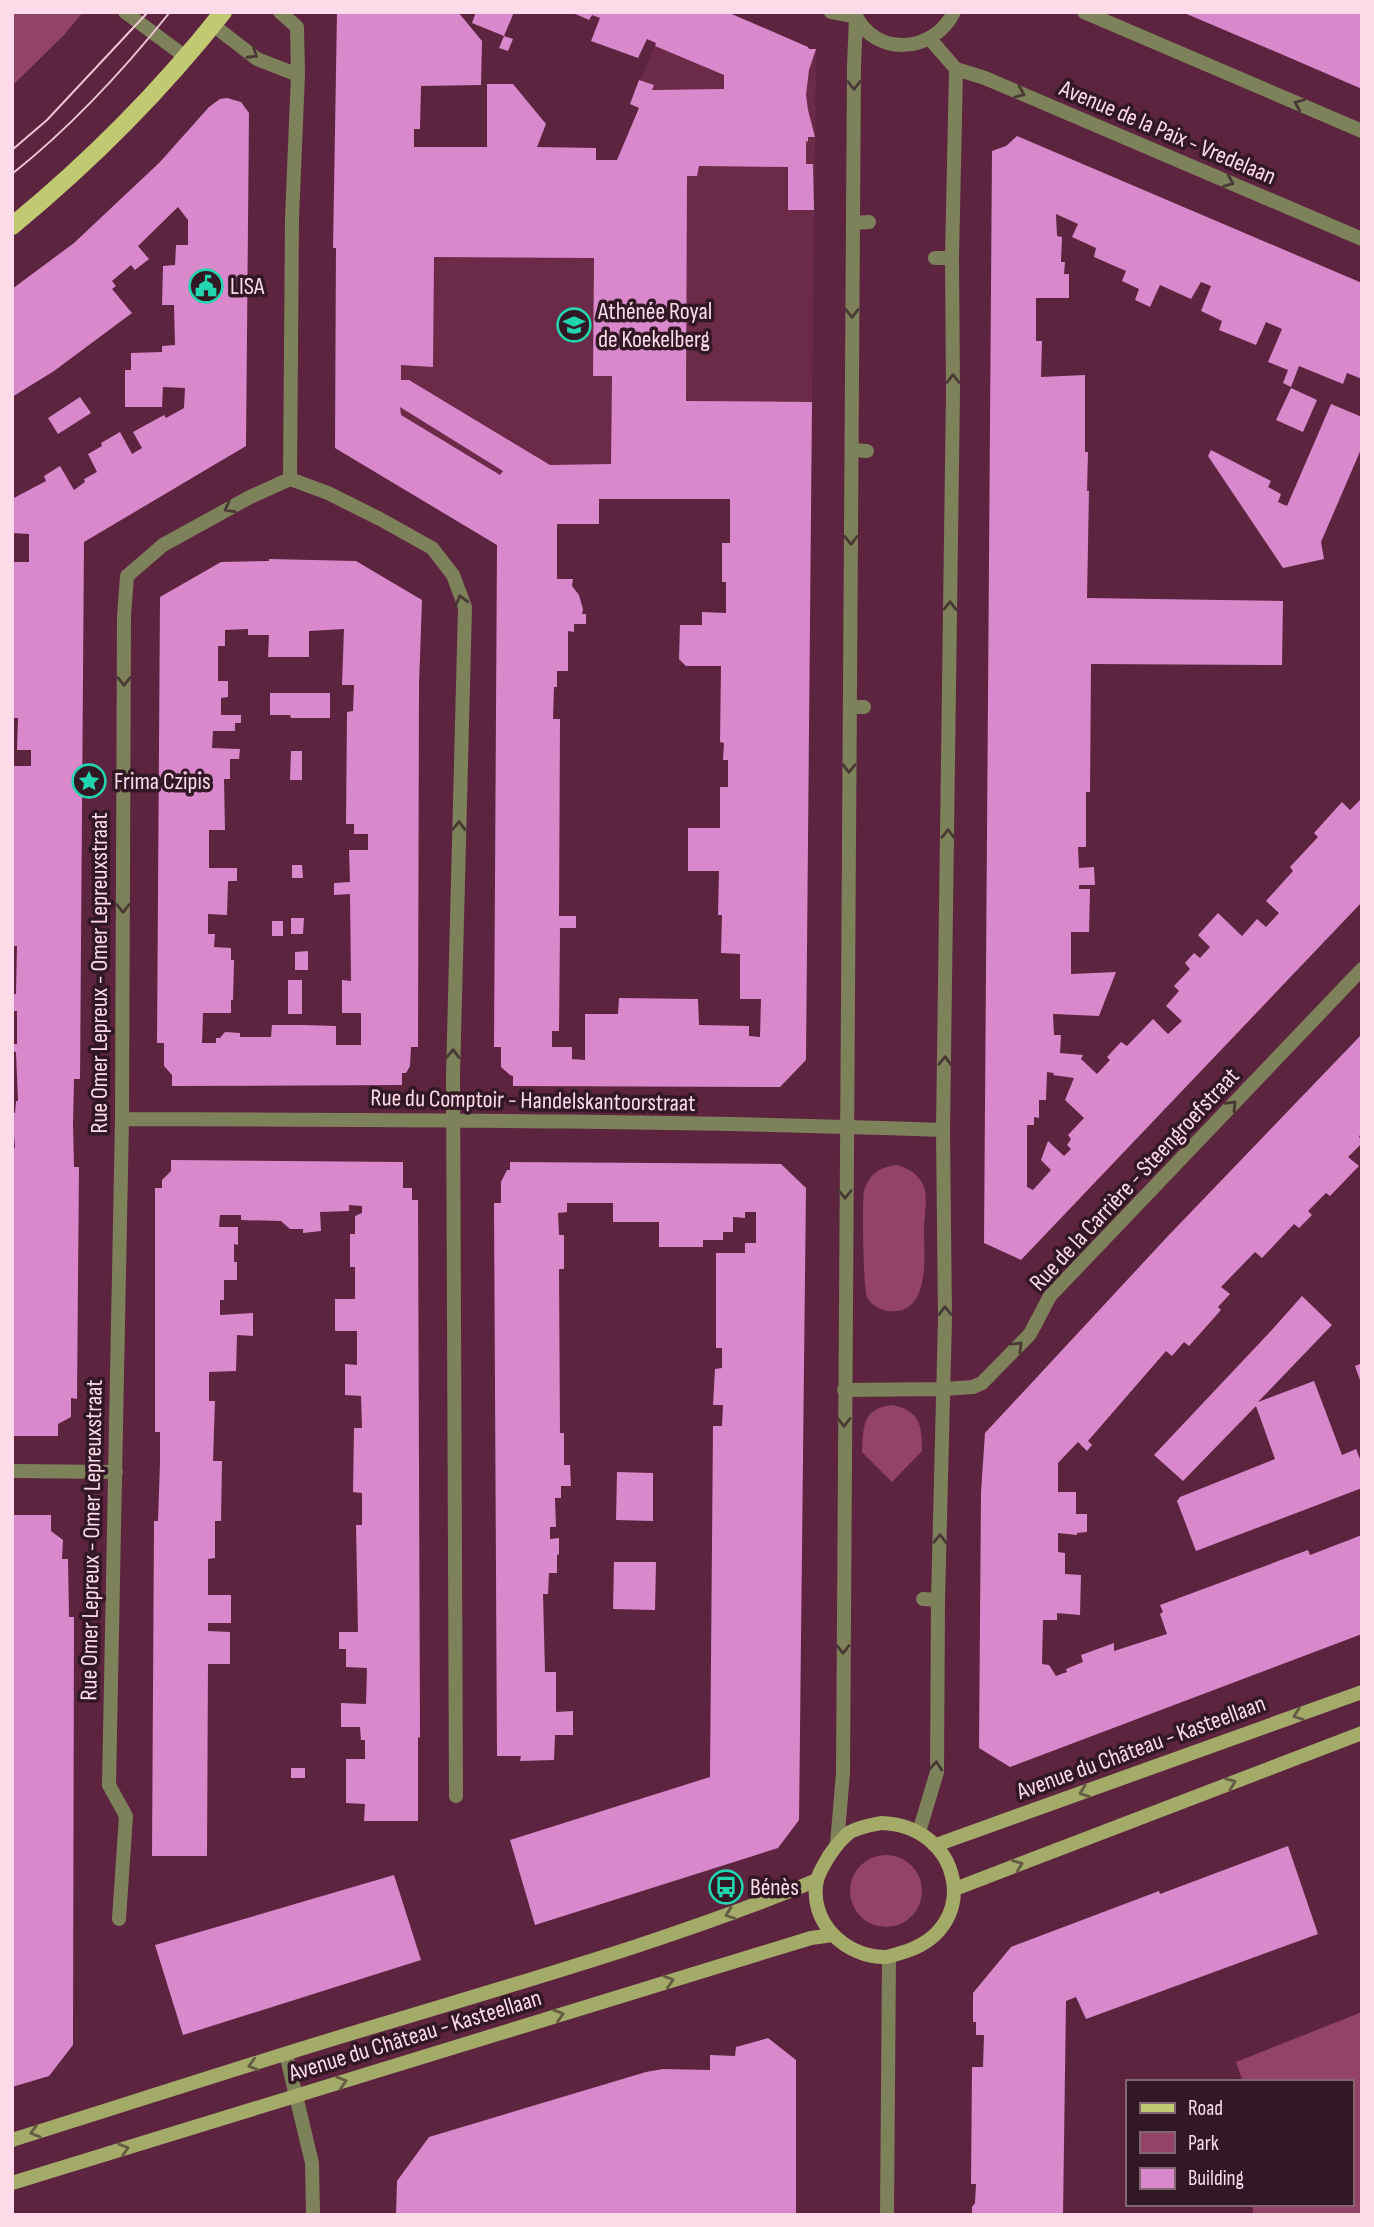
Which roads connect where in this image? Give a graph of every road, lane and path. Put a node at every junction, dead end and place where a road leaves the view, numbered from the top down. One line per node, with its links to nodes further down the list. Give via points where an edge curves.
1 (125, 12): 9 (street)
2 (280, 12): 11 (street, via 297,27)
3 (831, 12): 6 (street)
4 (954, 12): 8 (street, via 946,27)
5 (1084, 12): 12 (street, one-way to 5)
6 (856, 15): 8 (street, via 870,34 889,44 910,46); 14 (street, one-way to 14)
7 (218, 19): 9 (main road); 11 (street, one-way to 11, via 257,59)
8 (930, 39): 10 (street)
9 (187, 58): 15 (main road, via 70,177)
10 (956, 69): 16 (street, Avenue de la Paix - Vredelaan, one-way to 16); 18 (street)
11 (298, 75): 21 (street)
12 (1362, 131)
13 (869, 222): 14 (street)
14 (853, 223): 19 (street, one-way to 19)
15 (12, 226)
16 (1362, 239)
17 (935, 258): 18 (street)
18 (952, 258): 26 (street, one-way to 18)
19 (852, 450): 20 (street); 25 (street, one-way to 25, via 857,707)
20 (867, 451)
21 (290, 479): 23 (street, Rue Omer Lepreux - Omer Lepreuxstraat, one-way to 23, via 163,545 127,576); 24 (street, one-way to 21, via 465,607 453,575 432,548 328,493)
22 (1362, 969): 27 (street, Rue de la Carrière - Steengroefstraat, one-way to 22, via 982,1383 1030,1334 1049,1296)
23 (122, 1119): 24 (street, Rue du Comptoir - Handelskantoorstraat); 30 (street, Rue Omer Lepreux - Omer Lepreuxstraat)
24 (454, 1122): 25 (street, Rue du Comptoir - Handelskantoorstraat); 33 (street)
25 (845, 1126): 26 (street, Rue du Comptoir - Handelskantoorstraat); 28 (street, one-way to 28)
26 (943, 1130): 27 (street, one-way to 26)
27 (944, 1389): 28 (street, Rue de la Carrière - Steengroefstraat); 34 (street, one-way to 27, via 937,1772 931,1599)
28 (844, 1390): 35 (street, one-way to 35, via 850,1589)
29 (12, 1471): 30 (street)
30 (116, 1472): 39 (street, Rue Omer Lepreux - Omer Lepreuxstraat, via 109,1785 126,1816)
31 (1362, 1692): 36 (street, Avenue du Château - Kasteellaan, one-way to 36)
32 (1362, 1733): 38 (street, one-way to 32)
33 (456, 1796)
34 (919, 1832): 35 (street, via 899,1823 881,1823 851,1832); 36 (street)
35 (837, 1844): 37 (street)
36 (936, 1845): 38 (street, via 946,1857)
37 (817, 1880): 40 (street, via 822,1921); 42 (street, Avenue du Château - Kasteellaan, one-way to 42, via 632,1949)
38 (955, 1889): 41 (street, via 943,1924 930,1938)
39 (119, 1919)
40 (833, 1935): 41 (street, via 869,1956); 43 (street, Avenue du Château - Kasteellaan, one-way to 40)
41 (889, 1957): 47 (street)
42 (286, 2054): 43 (street); 44 (street, Avenue du Château - Kasteellaan, one-way to 44)
43 (296, 2096): 45 (street, Avenue du Château - Kasteellaan, one-way to 43); 46 (street, via 312,2163)
44 (12, 2140)
45 (12, 2183)
46 (313, 2215)
47 (887, 2215)

